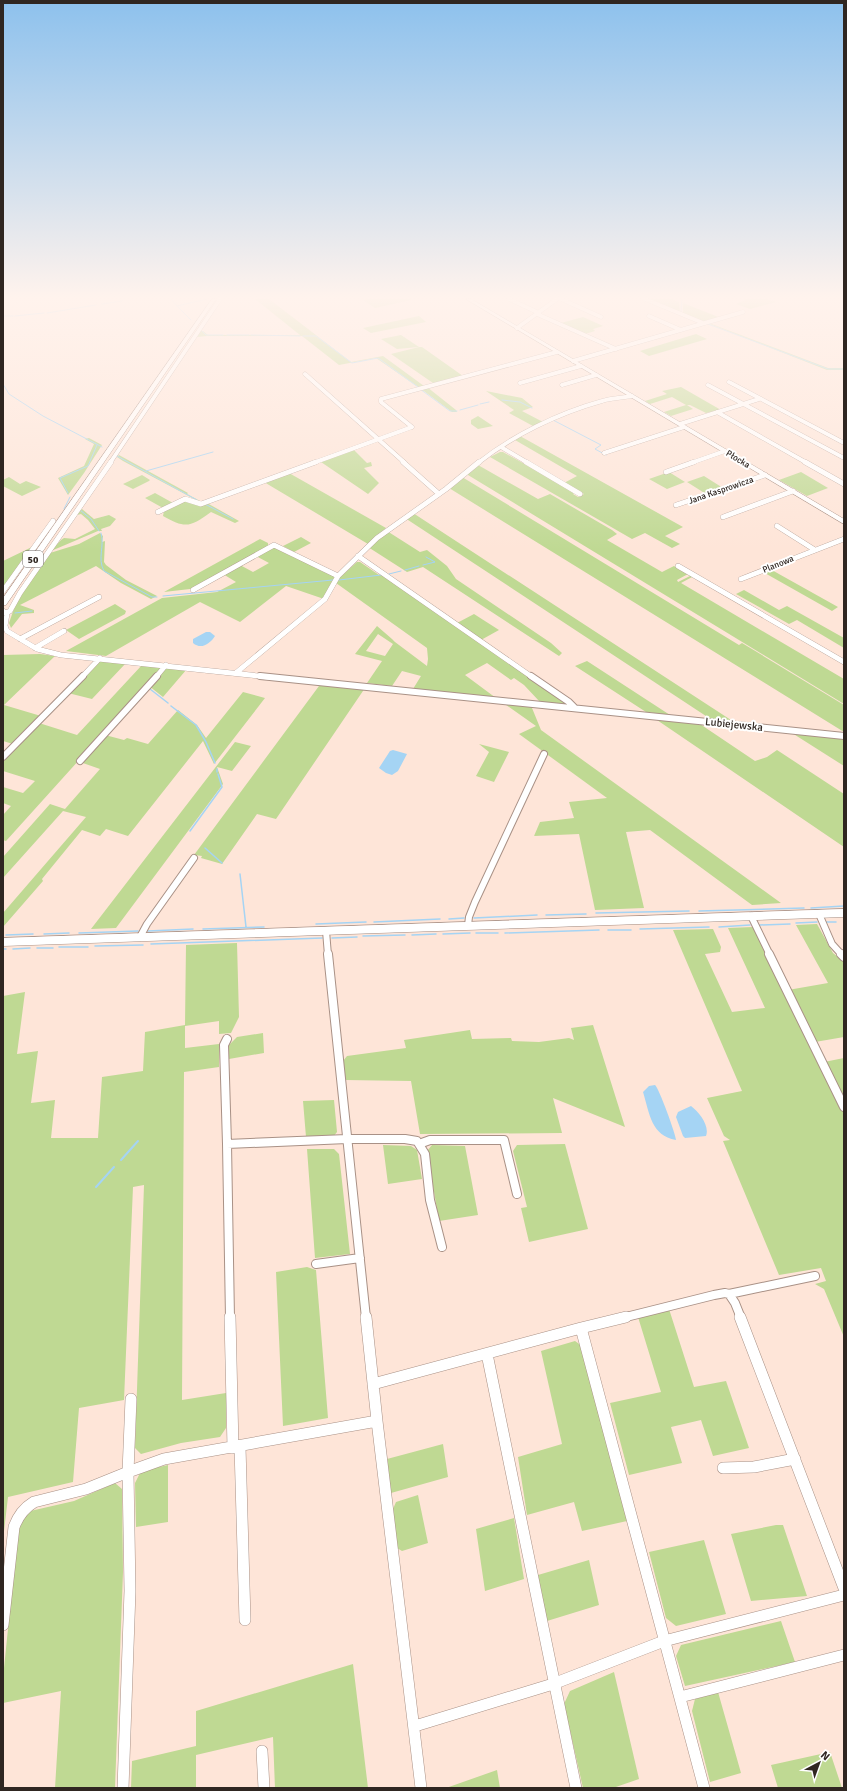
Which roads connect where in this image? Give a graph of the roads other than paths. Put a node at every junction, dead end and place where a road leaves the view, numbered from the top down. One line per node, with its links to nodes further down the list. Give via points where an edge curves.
1 (156, 383): 44 (main road, 50)
2 (164, 383): 45 (street)
3 (315, 383): 15 (street)
4 (441, 383): 15 (street, via 381,399 381,402 412,427)
5 (570, 383): 8 (street)
6 (609, 383): 10 (street, Płocka)
7 (730, 383): 11 (street)
8 (562, 385)
9 (708, 385): 12 (street)
10 (632, 396): 14 (street, Płocka); 18 (street, via 612,398 538,425)
11 (759, 399): 12 (street); 16 (street)
12 (744, 404): 13 (street); 22 (street)
13 (717, 412): 14 (street); 25 (street)
14 (682, 426): 17 (street); 20 (street, Płocka)
15 (377, 439): 27 (street); 30 (street, via 204,503 185,499)
16 (844, 443)
17 (630, 444): 19 (street); 21 (street)
18 (501, 448): 27 (street); 28 (street)
19 (637, 449)
20 (725, 451): 23 (street); 24 (street, Płocka)
21 (604, 453)
22 (844, 458)
23 (666, 472)
24 (765, 475): 26 (street, Płocka); 29 (street, Jana Kasprowicza)
25 (844, 484)
26 (792, 491): 31 (street); 33 (street, Płocka)
27 (439, 494): 37 (street, via 387,530)
28 (580, 494)
29 (676, 505)
30 (158, 512)
31 (723, 517)
32 (53, 521): 42 (street)
33 (844, 522)
34 (777, 526): 36 (street, Planowa)
35 (844, 539): 36 (street, Planowa)
36 (815, 550): 40 (street, Planowa)
37 (358, 556): 39 (street); 53 (street)
38 (678, 566): 50 (street)
39 (338, 576): 41 (street, via 274,545); 52 (street, via 325,599)
40 (741, 579)
41 (193, 590)
42 (3, 591)
43 (99, 597): 47 (street)
44 (3, 603)
45 (5, 611): 47 (street, via 5,628)
46 (64, 631): 48 (street)
47 (18, 637): 48 (street, Lubiejewska)
48 (35, 648): 49 (street, Lubiejewska, via 54,654)
49 (100, 658): 51 (street, Lubiejewska); 56 (street)
50 (844, 662)
51 (166, 665): 52 (street, Lubiejewska); 57 (street)
52 (237, 672): 53 (street, Lubiejewska)
53 (575, 708): 54 (street, Lubiejewska)
54 (844, 736)
55 (544, 754): 62 (street, via 471,912)
56 (3, 757)
57 (80, 761)
58 (194, 858): 64 (street, via 146,924)
59 (844, 913): 60 (street)
60 (819, 914): 61 (street); 66 (street, via 832,944)
61 (751, 916): 62 (street); 68 (street)
62 (468, 925): 63 (street)
63 (326, 932): 64 (street); 69 (street)
64 (140, 937): 65 (street)
65 (3, 942)
66 (844, 957)
67 (227, 1039): 70 (street, via 224,1045)
68 (844, 1107)
69 (347, 1139): 70 (street); 71 (street, via 405,1139 417,1141); 74 (street)
70 (227, 1144): 83 (street)
71 (419, 1144): 72 (street, via 430,1140 504,1140); 73 (street, via 425,1154 430,1200)
72 (517, 1194)
73 (442, 1247)
74 (360, 1258): 75 (street); 80 (street)
75 (316, 1264)
76 (815, 1276): 77 (street)
77 (729, 1294): 78 (street, via 714,1295); 84 (street, via 735,1303)
78 (581, 1328): 79 (street); 91 (street)
79 (487, 1354): 80 (street); 93 (street)
80 (373, 1384): 82 (street)
81 (131, 1399): 86 (street)
82 (377, 1421): 83 (street); 95 (street)
83 (237, 1447): 86 (street, via 164,1459); 89 (street)
84 (795, 1459): 85 (street, via 754,1467); 87 (street)
85 (723, 1468)
86 (128, 1472): 90 (street, via 86,1489 34,1502 20,1512 14,1527); 97 (street, via 130,1591)
87 (844, 1588)
88 (844, 1596): 91 (street)
89 (245, 1620)
90 (3, 1625)
91 (664, 1641): 93 (street); 94 (street)
92 (844, 1655): 94 (street)
93 (553, 1684): 95 (street); 100 (street)
94 (680, 1697): 101 (street)
95 (415, 1726): 99 (street)
96 (262, 1751): 98 (street)
97 (123, 1788)
98 (264, 1788)
99 (421, 1788)
100 (576, 1788)
101 (704, 1788)

